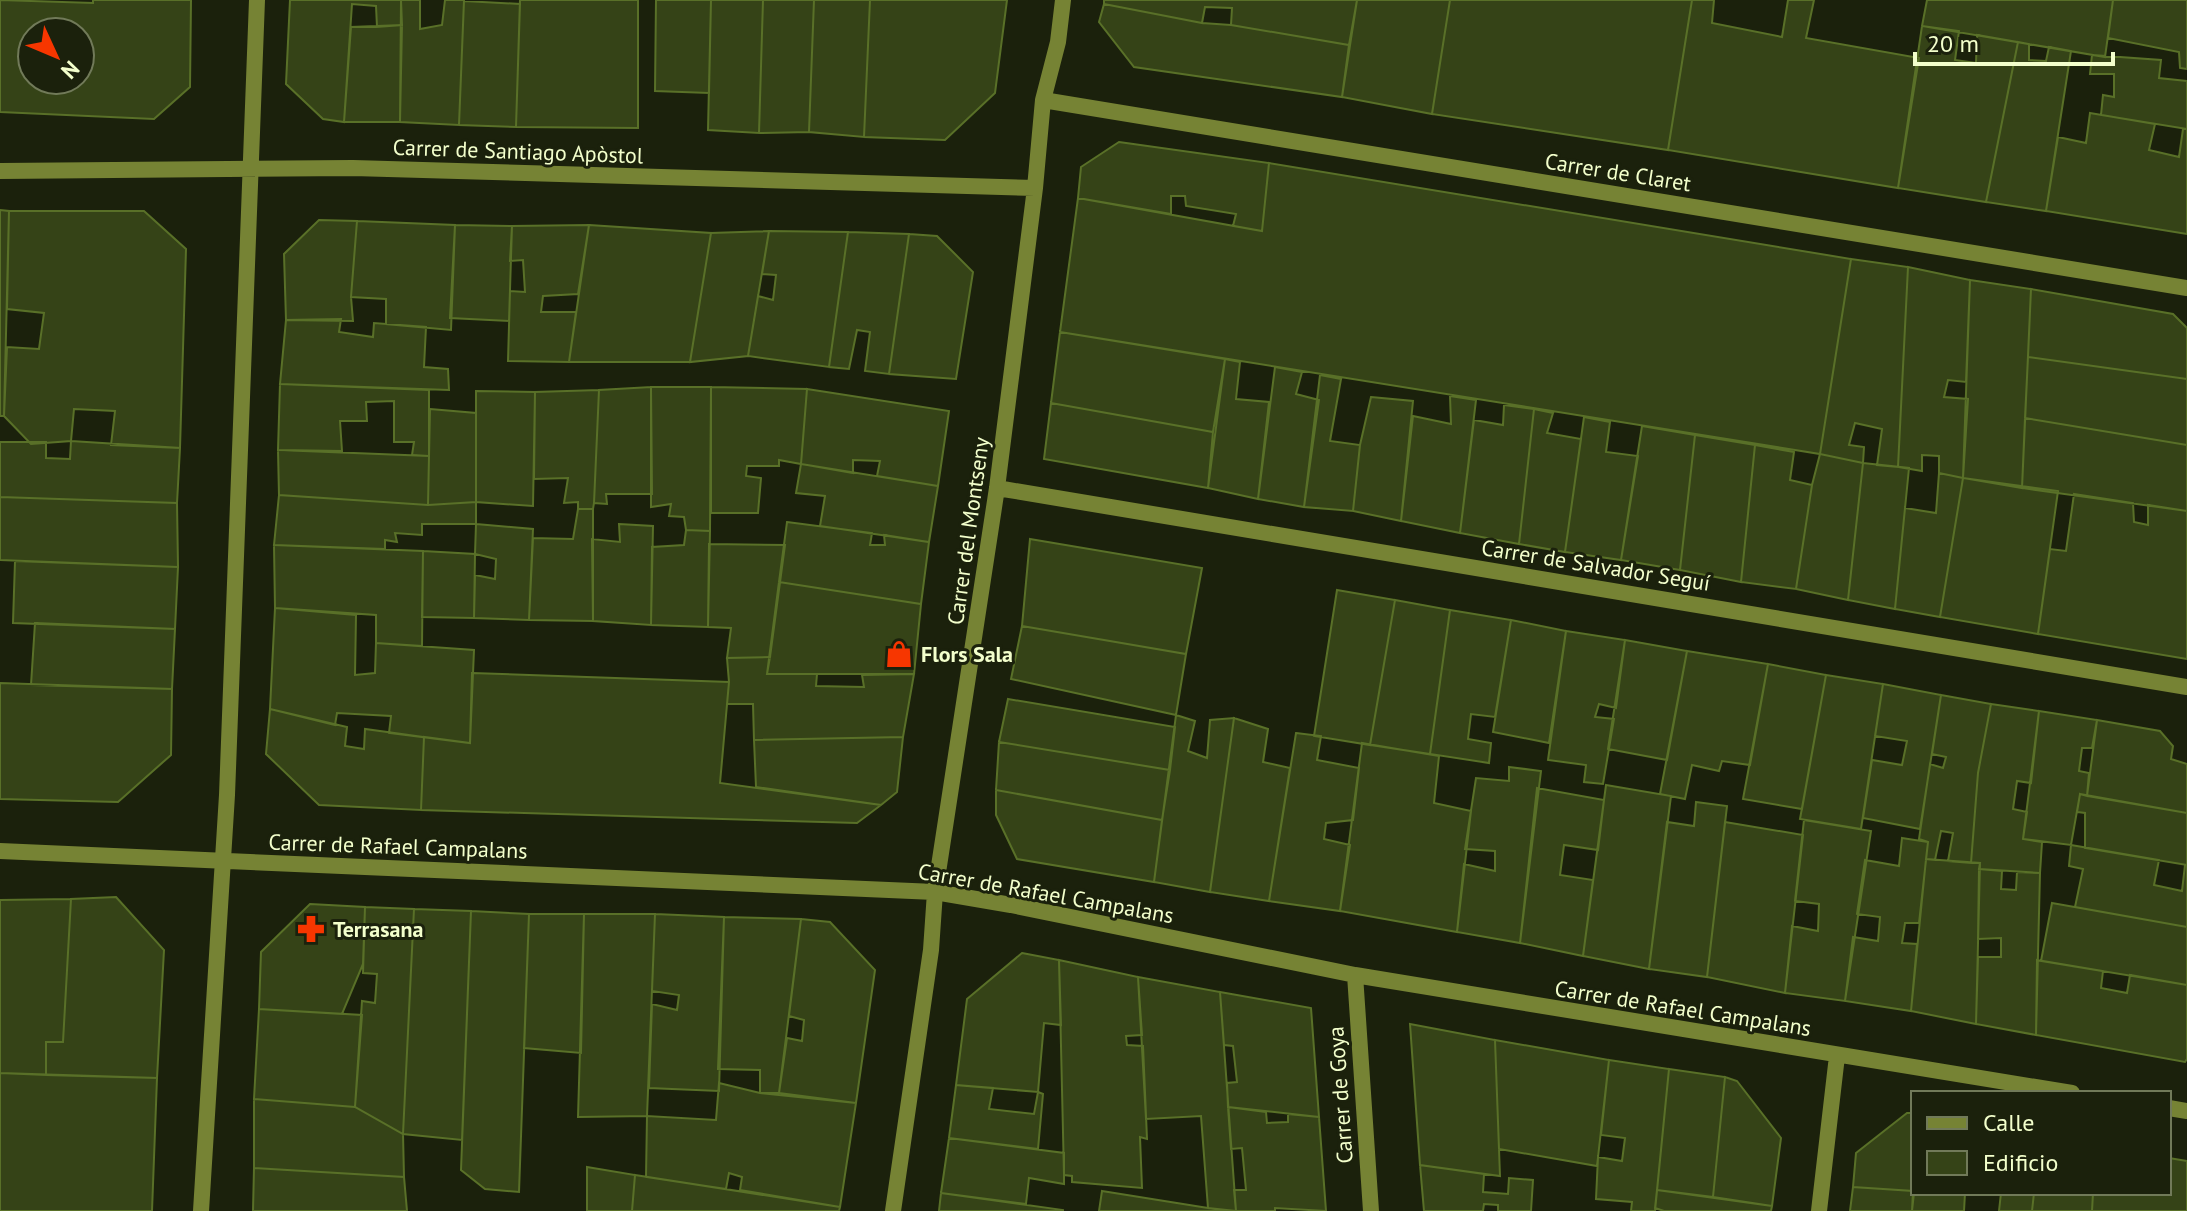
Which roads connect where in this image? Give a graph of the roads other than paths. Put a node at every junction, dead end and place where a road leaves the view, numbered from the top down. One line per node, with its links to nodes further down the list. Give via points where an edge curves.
1 (257, 0): 4 (street)
2 (1063, 0): 3 (street, Carrer del Montseny)
3 (1043, 100): 6 (street, Carrer del Montseny); 7 (street, Carrer de Claret)
4 (249, 169): 5 (street, Carrer de Santiago Apòstol); 6 (street, Carrer de Santiago Apòstol); 11 (street)
5 (0, 171)
6 (1035, 188): 8 (street, Carrer del Montseny)
7 (2187, 288)
8 (997, 488): 9 (street, Carrer de Salvador Seguí); 12 (street, Carrer del Montseny)
9 (2187, 687)
10 (0, 851): 11 (street, Carrer de Rafael Campalans)
11 (224, 862): 12 (street, Carrer de Rafael Campalans); 16 (street)
12 (935, 892): 13 (street, Carrer de Rafael Campalans); 17 (street, Carrer del Montseny)
13 (1355, 975): 14 (street, Carrer de Rafael Campalans); 18 (street, Carrer de Goya)
14 (1837, 1056): 15 (street, Carrer de Rafael Campalans); 19 (street)
15 (2059, 1091)
16 (201, 1211)
17 (893, 1211)
18 (1371, 1211)
19 (1819, 1211)

